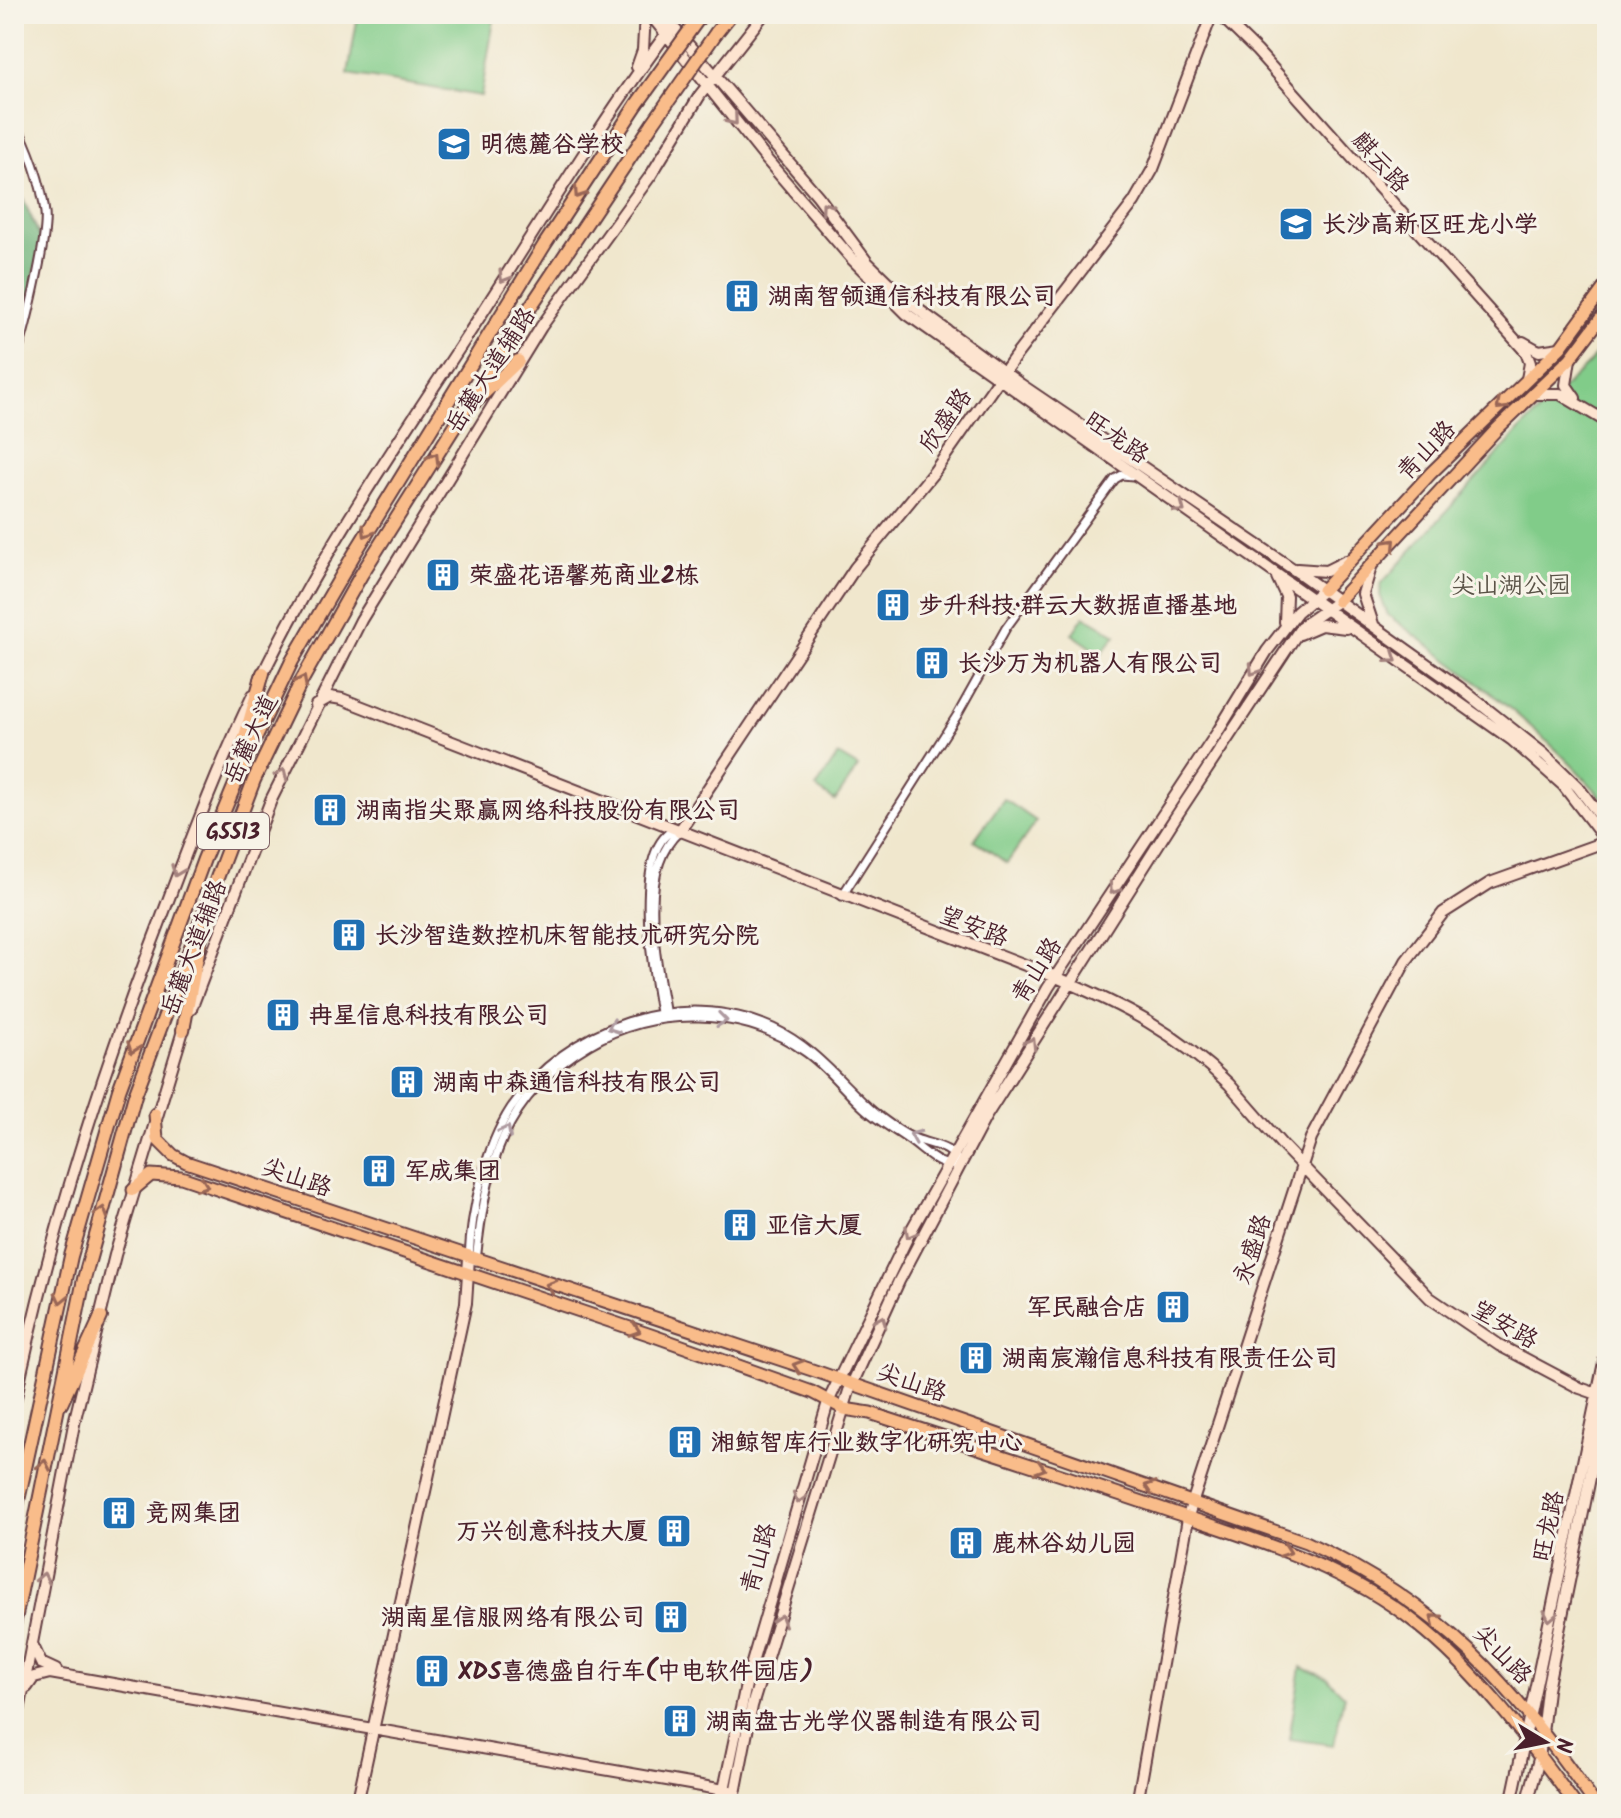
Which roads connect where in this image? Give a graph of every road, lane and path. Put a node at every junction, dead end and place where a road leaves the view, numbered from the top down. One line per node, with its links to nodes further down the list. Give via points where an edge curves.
1 (648, 14): 9 (main road, 旺龙路); 11 (main road, via 643,50)
2 (662, 14): 9 (main road, 旺龙路)
3 (701, 14): 42 (highway, 岳麓大道 / G5513, one-way to 42, bridge, via 545,244 327,600)
4 (731, 14): 23 (highway, 岳麓大道 / G5513, bridge)
5 (764, 14): 10 (main road, 岳麓大道辅路)
6 (1210, 14): 20 (main road, 欣盛路, via 1146,183)
7 (1219, 14): 21 (main road, 麒云路, via 1526,352)
8 (1226, 14): 16 (main road, 麒云路, via 1524,343 1539,351)
9 (668, 30): 10 (main road, 旺龙路); 11 (main road, 岳麓大道辅路); 12 (main road, 旺龙路)
10 (716, 77): 12 (main road, 岳麓大道辅路); 20 (main road, 旺龙路, one-way to 10, via 887,283)
11 (627, 86): 40 (main road, 岳麓大道辅路, one-way to 40, via 428,396)
12 (706, 87): 18 (main road, 岳麓大道辅路, via 651,175); 20 (main road, 旺龙路, one-way to 20, via 878,287 923,326)
13 (14, 120): 19 (street, via 25,139 45,215)
14 (1607, 284): 16 (main road, 青山路)
15 (1607, 310): 17 (main road, 青山路)
16 (1561, 347): 21 (main road, 青山路)
17 (1570, 359): 22 (main road, 青山路); 24 (main road, via 1568,391)
18 (518, 361): 23 (highway); 39 (main road, 岳麓大道辅路)
19 (14, 364)
20 (999, 374): 25 (main road, 旺龙路); 28 (main road, 旺龙路); 44 (main road, 欣盛路, via 934,472 855,568)
21 (1527, 379): 27 (main road, 青山路, one-way to 27)
22 (1532, 395): 24 (main road, via 1560,394); 29 (main road, 青山路, one-way to 22)
23 (462, 414): 47 (highway, 岳麓大道 / G5513, one-way to 23, via 254,780 322,642)
24 (1607, 420)
25 (1111, 457): 26 (main road, 旺龙路); 46 (street, via 1113,477 1004,627)
26 (1139, 478): 30 (main road, 旺龙路, one-way to 30); 46 (street, via 1115,479 1030,595)
27 (1358, 553): 28 (main road, via 1326,571 1305,571); 31 (main road, 青山路)
28 (1284, 562): 31 (main road, 旺龙路)
29 (1372, 564): 33 (main road, 青山路); 37 (main road, via 1363,594)
30 (1269, 570): 32 (main road, 旺龙路); 35 (main road, via 1286,596)
31 (1323, 590): 32 (main road, 青山路); 33 (main road, 旺龙路)
32 (1311, 600): 34 (main road, 旺龙路); 35 (main road, 青山路)
33 (1338, 601): 34 (main road, 青山路); 37 (main road, 旺龙路)
34 (1326, 611): 36 (main road, 旺龙路); 38 (main road, 青山路, via 1309,619)
35 (1282, 630): 48 (main road, 青山路, one-way to 48)
36 (1352, 630): 38 (main road, via 1312,627); 45 (main road, 旺龙路, one-way to 45, via 1530,755 1563,785)
37 (1379, 631): 43 (main road, 旺龙路, via 1537,748 1578,787)
38 (1287, 646): 49 (main road, 青山路)
39 (333, 671): 41 (main road, 岳麓大道辅路); 44 (main road, 望安路, via 338,692)
40 (263, 673): 42 (highway); 66 (main road, 岳麓大道辅路, one-way to 66, via 195,825 107,1063 45,1269)
41 (315, 706): 44 (main road, 望安路, via 330,697 342,699); 51 (main road, 岳麓大道辅路, one-way to 41, via 271,800)
42 (227, 801): 71 (highway, 岳麓大道 / G5513, one-way to 71, via 119,1090 71,1256)
43 (1607, 825)
44 (678, 829): 46 (main road, 望安路); 50 (street, via 663,838 647,899)
45 (1607, 843): 54 (main road, 永盛路, via 1490,883 1443,913 1406,961 1327,1104)
46 (842, 893): 48 (main road, 望安路)
47 (208, 896): 51 (highway); 68 (highway, 岳麓大道 / G5513, one-way to 47, via 84,1279 135,1095)
48 (1057, 976): 49 (main road, 望安路); 53 (main road, 青山路)
49 (1070, 981): 54 (main road, 望安路, via 1177,1038); 55 (main road, 青山路, one-way to 49)
50 (663, 1016): 53 (street, one-way to 50, via 915,1139 886,1120 821,1059 774,1029 721,1014); 56 (street, one-way to 56, via 720,1019 772,1033 805,1052 872,1115); 58 (street, via 593,1043 530,1093 493,1157)
51 (183, 1030): 52 (main road, 岳麓大道辅路)
52 (155, 1114): 57 (main road, 岳麓大道辅路); 58 (main road, 尖山路, via 157,1139 186,1162)
53 (955, 1154): 55 (street); 56 (main road, 青山路)
54 (1304, 1163): 64 (main road, 望安路, via 1412,1281 1452,1316 1499,1345); 69 (main road, 永盛路)
55 (960, 1165): 56 (street); 63 (main road, 青山路, one-way to 55)
56 (947, 1167): 62 (main road, 青山路, one-way to 62)
57 (133, 1190): 59 (main road, 尖山路, one-way to 59, via 146,1177 171,1174); 60 (main road, 岳麓大道辅路)
58 (473, 1260): 59 (main road); 62 (main road, 尖山路, one-way to 58)
59 (471, 1275): 65 (main road, 尖山路, one-way to 65, via 812,1392); 76 (main road)
60 (101, 1317): 68 (highway); 73 (main road, 岳麓大道辅路, one-way to 60, via 69,1448)
61 (1607, 1348): 64 (main road, 旺龙路)
62 (837, 1379): 63 (main road, 尖山路); 65 (main road, 青山路)
63 (852, 1384): 67 (main road, 青山路); 69 (main road, 尖山路, one-way to 63)
64 (1603, 1393): 75 (main road, 旺龙路, one-way to 75); 77 (main road, 旺龙路)
65 (828, 1402): 67 (main road, 尖山路); 81 (main road, 青山路, one-way to 81, via 747,1680)
66 (14, 1407)
67 (844, 1409): 70 (main road, 尖山路, one-way to 70); 81 (main road, 青山路, one-way to 67)
68 (52, 1425): 72 (highway, 岳麓大道 / G5513, one-way to 68)
69 (1194, 1503): 70 (main road, 永盛路); 75 (main road, 尖山路, one-way to 69, via 1455,1636 1382,1580 1306,1542)
70 (1191, 1518): 79 (main road, 尖山路, one-way to 79, via 1321,1565 1385,1602 1441,1645); 85 (main road, 永盛路)
71 (14, 1519)
72 (14, 1625)
73 (32, 1641): 74 (main road, 岳麓大道辅路); 76 (main road, via 41,1663 50,1669)
74 (22, 1696): 76 (main road, via 34,1677 50,1673); 78 (main road, 岳麓大道辅路)
75 (1529, 1714): 77 (main road, 尖山路); 79 (main road, 旺龙路)
76 (375, 1727): 81 (main road); 82 (main road)
77 (1543, 1731): 80 (main road, 旺龙路); 89 (main road, 尖山路)
78 (14, 1737)
79 (1525, 1739): 80 (main road, 尖山路); 86 (main road, 旺龙路)
80 (1540, 1757): 87 (main road, 旺龙路); 88 (main road, 尖山路)
81 (730, 1789): 83 (main road, 青山路); 84 (main road, 青山路)
82 (359, 1804)
83 (721, 1804)
84 (733, 1804)
85 (1140, 1804)
86 (1511, 1804)
87 (1527, 1804)
88 (1575, 1804)
89 (1595, 1804)

